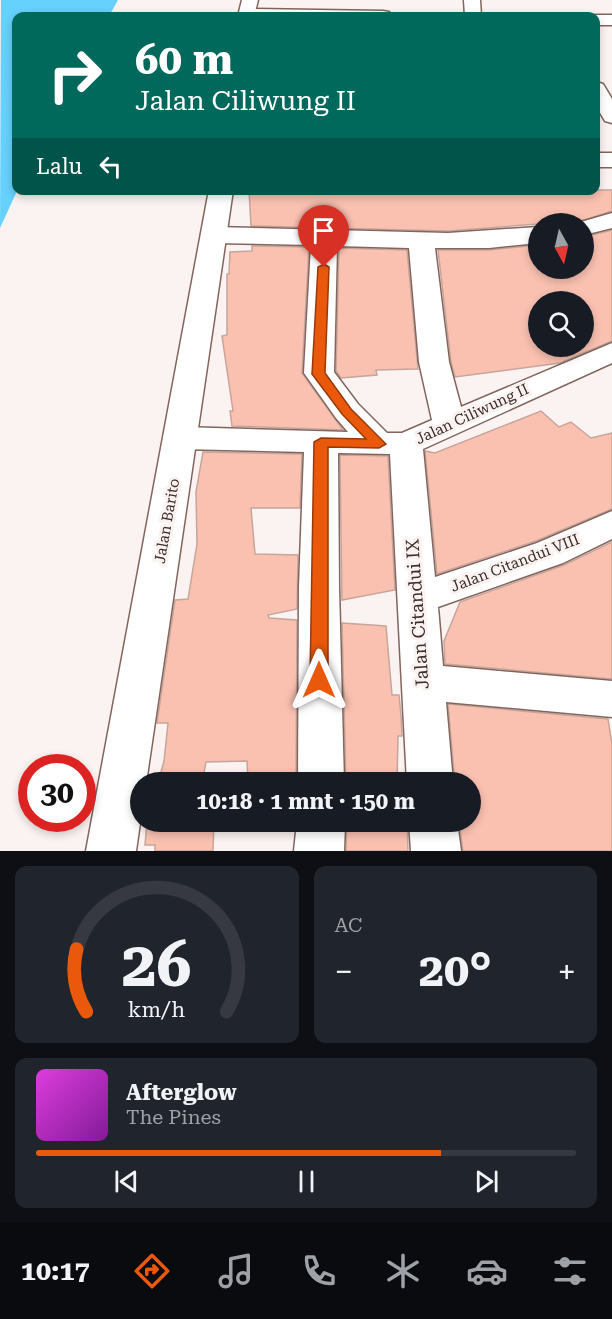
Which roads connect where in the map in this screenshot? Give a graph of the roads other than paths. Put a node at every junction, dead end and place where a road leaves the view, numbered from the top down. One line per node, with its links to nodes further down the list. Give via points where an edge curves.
1 (248, 10): 2 (street)
2 (293, 12)
3 (219, 195): 6 (street, Jalan Barito)
4 (612, 220): 5 (street)
5 (594, 224)
6 (214, 236): 8 (street); 12 (street, Jalan Barito)
7 (528, 236): 9 (street)
8 (324, 239): 9 (street); 14 (street, via 319,374 346,411)
9 (421, 240): 11 (street, via 434,362)
10 (612, 352): 11 (street, Jalan Ciliwung II)
11 (449, 424): 14 (street, Jalan Ciliwung II)
12 (181, 438): 13 (street, Jalan Ciliwung II); 23 (street, Jalan Barito)
13 (321, 442): 14 (street, Jalan Ciliwung II); 19 (street)
14 (392, 444): 16 (street, Jalan Citandui IX)
15 (612, 524): 16 (street, Jalan Citandui VIII, via 550,553)
16 (416, 599): 17 (street, Jalan Citandui IX)
17 (422, 682): 18 (street); 20 (street, Jalan Citandui IX)
18 (612, 699)
19 (321, 772)
20 (429, 772)
21 (320, 832): 24 (street)
22 (434, 832): 25 (street)
23 (111, 851)
24 (319, 851)
25 (436, 851)

